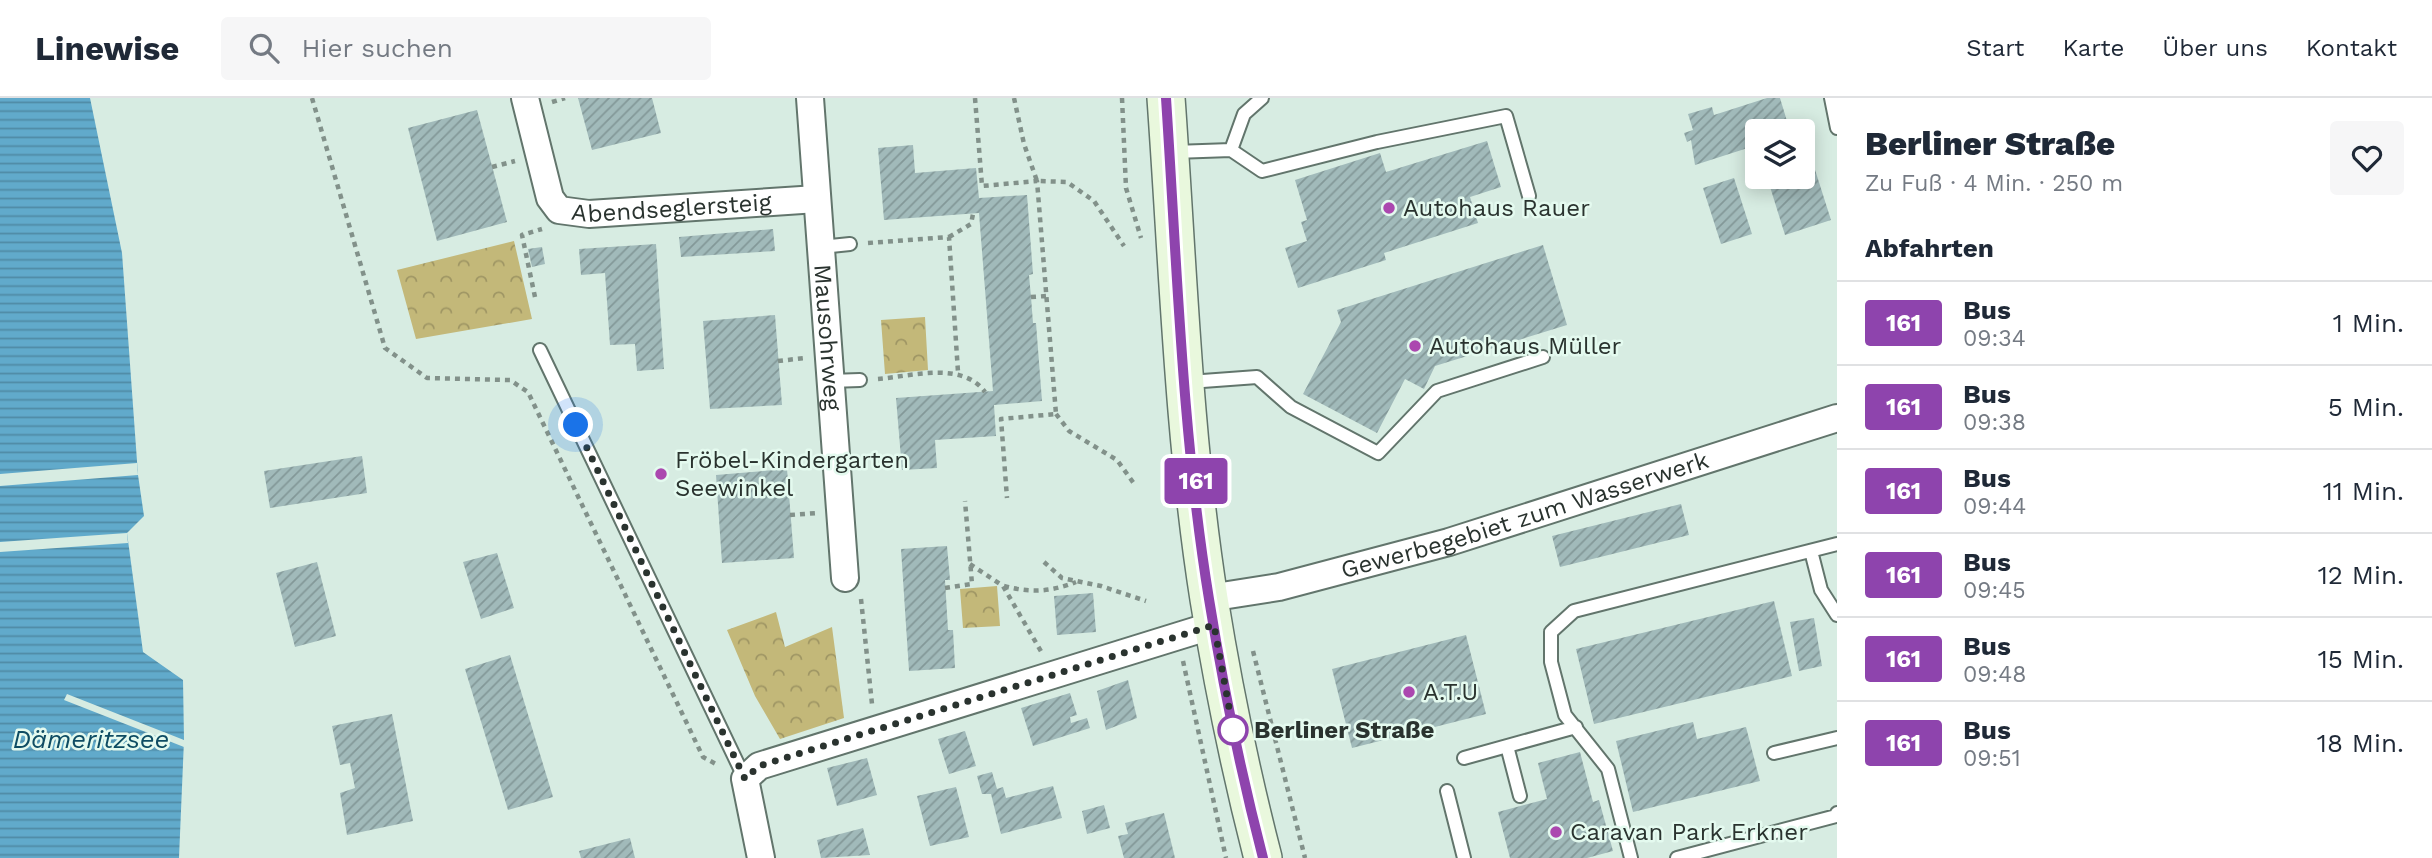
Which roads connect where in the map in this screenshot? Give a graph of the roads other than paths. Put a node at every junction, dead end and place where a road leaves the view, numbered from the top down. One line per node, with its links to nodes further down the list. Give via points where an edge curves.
1 (525, 98): 10 (street, Abendseglersteig, via 550,198 559,210 589,214)
2 (810, 98): 10 (street, Mausohrweg)
3 (1166, 98): 8 (main road)
4 (1262, 98): 7 (lane, via 1244,114)
5 (1831, 98): 6 (lane)
6 (1837, 128)
7 (1231, 150): 8 (lane); 9 (lane, via 1262,171 1506,116)
8 (1170, 152): 17 (main road)
9 (1529, 196)
10 (817, 199): 12 (street, Mausohrweg)
11 (850, 244): 12 (lane)
12 (821, 247): 16 (street, Mausohrweg)
13 (540, 350): 29 (lane)
14 (1544, 357): 17 (lane, via 1437,391 1378,453 1291,407 1257,377)
15 (860, 380): 16 (lane)
16 (830, 381): 21 (street, Mausohrweg)
17 (1185, 382): 22 (main road)
18 (1837, 418): 22 (street, Gewerbegebiet zum Wasserwerk, via 1449,542 1279,587)
19 (1837, 544): 20 (lane)
20 (1811, 551): 23 (lane, via 1821,590); 24 (lane, via 1574,611 1551,632 1551,662 1565,715)
21 (845, 578)
22 (1211, 612): 29 (street, Gewerbegebiet zum Wasserwerk, via 1178,636 759,766); 34 (main road)
23 (1837, 615)
24 (1576, 727): 26 (lane); 36 (lane, via 1608,769)
25 (1837, 738): 27 (lane)
26 (1507, 746): 28 (lane); 31 (lane)
27 (1774, 753)
28 (1464, 758)
29 (745, 779): 33 (street)
30 (1447, 791): 35 (lane)
31 (1520, 796)
32 (1837, 813): 37 (lane)
33 (761, 858)
34 (1263, 858)
35 (1464, 858)
36 (1631, 858)
37 (1677, 858)

